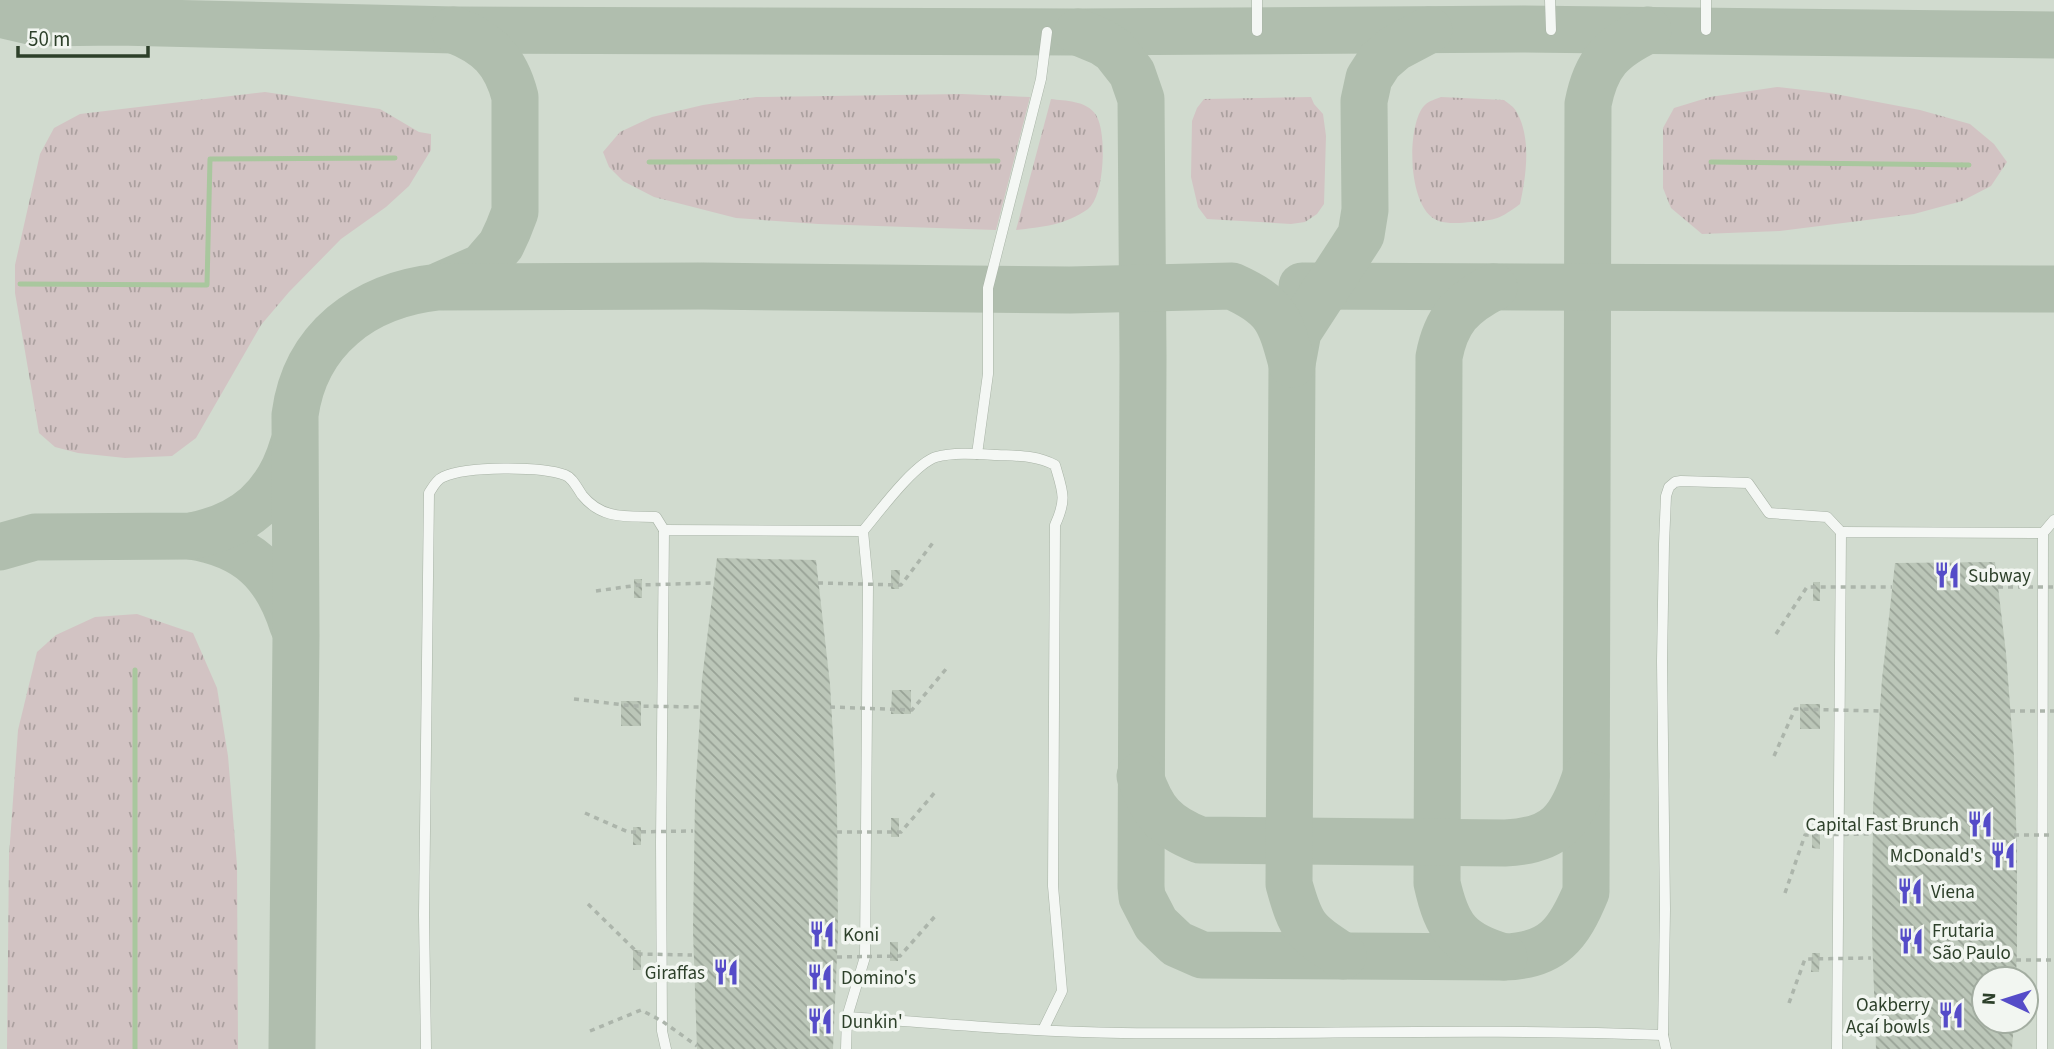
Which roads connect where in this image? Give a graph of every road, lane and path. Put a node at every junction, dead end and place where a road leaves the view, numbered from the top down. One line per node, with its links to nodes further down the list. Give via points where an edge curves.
1 (1257, 0): 6 (lane)
2 (1550, 0): 4 (lane)
3 (1706, 0): 5 (lane)
4 (1551, 30)
5 (1706, 30)
6 (1257, 31)
7 (1047, 32): 8 (lane, via 1041,79 988,288 988,374)
8 (977, 454): 11 (lane, via 936,457 921,466); 62 (lane, via 1042,459 1055,466 1063,490 1064,505 1055,525 1053,767 1053,886 1062,990)
9 (2054, 520): 13 (lane)
10 (664, 530): 11 (lane); 17 (lane); 66 (lane, via 656,517 598,511 569,476 548,470 457,471 439,479 429,493)
11 (863, 531): 18 (lane)
12 (1841, 532): 13 (lane); 19 (lane); 64 (lane, via 1828,517 1769,513 1748,484 1681,481 1669,487 1662,661)
13 (2043, 533): 22 (lane)
14 (935, 540): 18 (path, bridge, via 901,585)
15 (712, 583): 17 (path, bridge)
16 (818, 583): 18 (path, bridge)
17 (664, 584): 23 (path, bridge); 27 (lane)
18 (868, 584): 30 (lane)
19 (1840, 587): 20 (path, bridge); 24 (path, bridge, via 1807,587); 31 (lane)
20 (1892, 587)
21 (1998, 587): 22 (path, bridge)
22 (2049, 587): 34 (lane)
23 (596, 591)
24 (1776, 634)
25 (946, 669): 30 (path, bridge, via 912,710)
26 (574, 699): 27 (path, bridge)
27 (662, 707): 28 (path, bridge); 39 (lane)
28 (699, 707)
29 (831, 707): 30 (path, bridge)
30 (866, 708): 41 (lane)
31 (1839, 710): 32 (path, bridge); 35 (path, bridge, via 1795,709); 42 (lane)
32 (1879, 710)
33 (2010, 711): 34 (path, bridge)
34 (2048, 711): 45 (lane)
35 (1774, 756)
36 (936, 791): 41 (path, bridge, via 901,832)
37 (585, 813): 39 (path, bridge, via 628,832)
38 (693, 831): 39 (path, bridge)
39 (661, 832): 50 (lane)
40 (837, 832): 41 (path, bridge)
41 (866, 832): 53 (lane)
42 (1838, 834): 43 (path, bridge); 47 (path, bridge, via 1805,835); 54 (lane)
43 (1871, 834)
44 (2014, 835): 45 (path, bridge)
45 (2042, 835): 46 (path, bridge); 57 (lane)
46 (2054, 835)
47 (1785, 893)
48 (588, 904): 50 (path, bridge, via 639,954)
49 (937, 914): 53 (path, bridge, via 900,956)
50 (662, 955): 51 (path, bridge); 61 (lane)
51 (692, 956)
52 (837, 957): 53 (path, bridge)
53 (865, 957): 60 (lane)
54 (1837, 958): 55 (path, bridge); 59 (path, bridge, via 1805,959); 70 (lane)
55 (1871, 958)
56 (2016, 960): 57 (path, bridge)
57 (2042, 960): 58 (path, bridge); 71 (lane)
58 (2054, 960)
59 (1789, 1003)
60 (847, 1017): 62 (lane); 68 (lane)
61 (662, 1021): 63 (path, bridge, via 641,1010); 65 (path, bridge); 67 (lane)
62 (1043, 1030): 64 (lane)
63 (590, 1031)
64 (1663, 1035): 69 (lane)
65 (697, 1046)
66 (426, 1049)
67 (666, 1049)
68 (846, 1049)
69 (1666, 1049)
70 (1838, 1049)
71 (2042, 1049)

